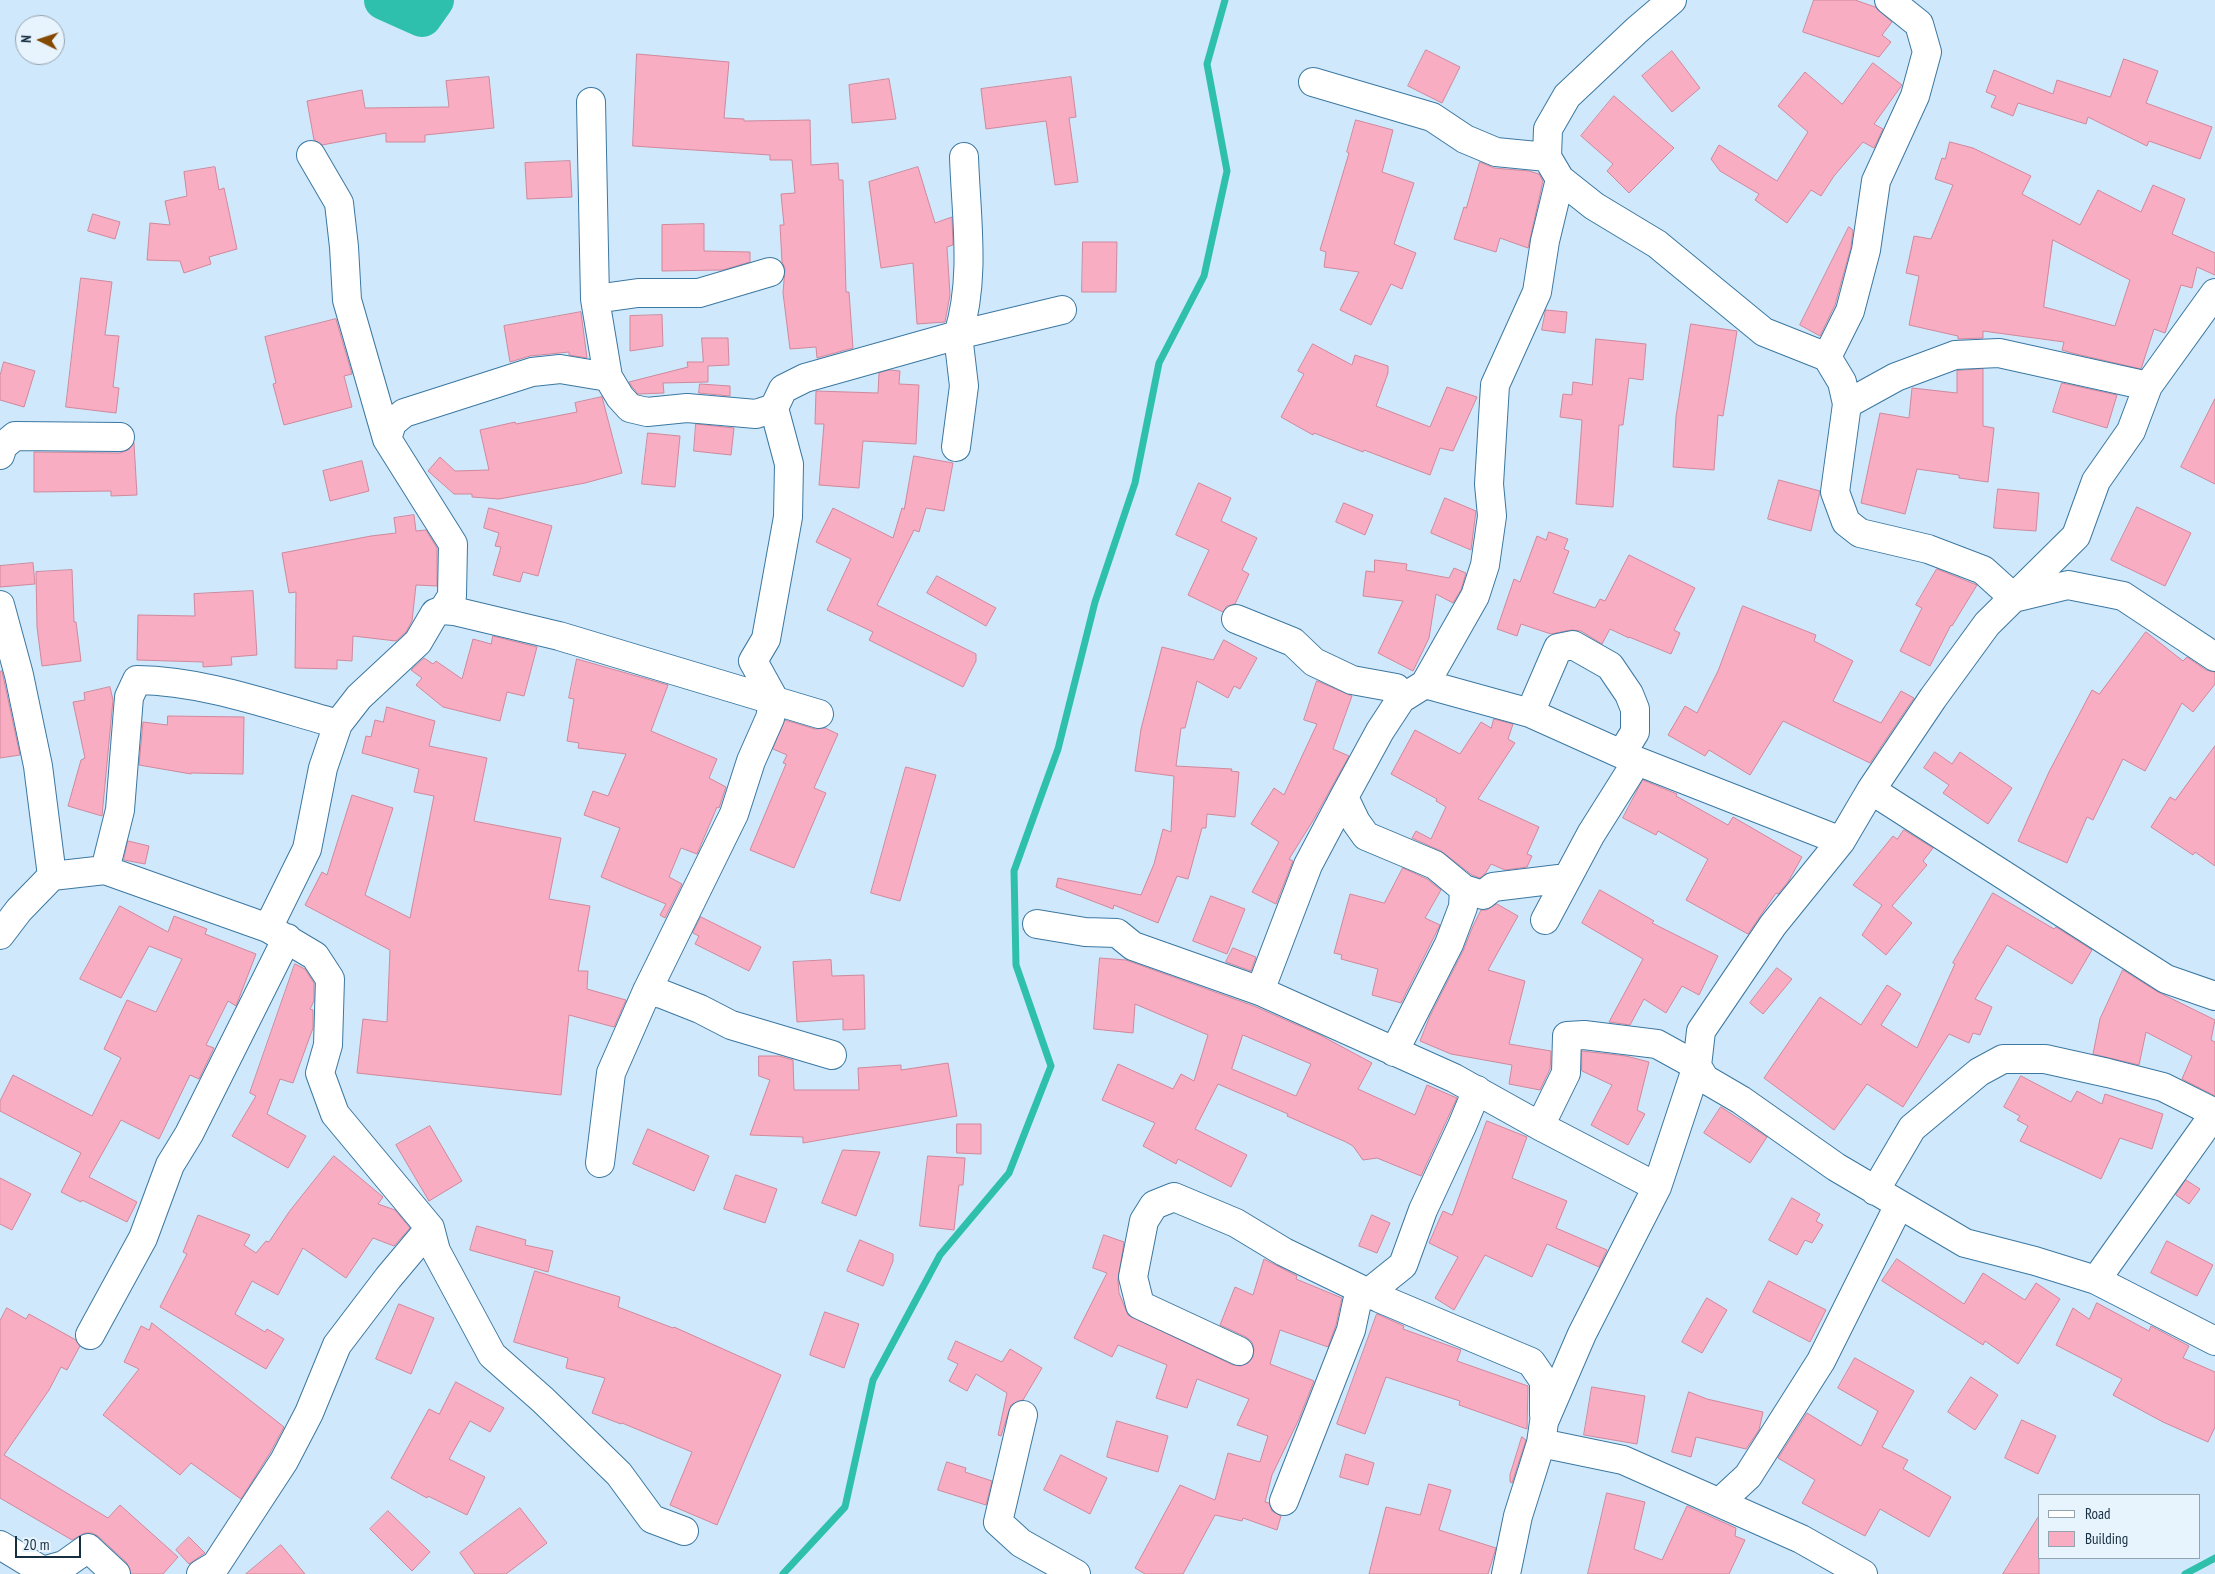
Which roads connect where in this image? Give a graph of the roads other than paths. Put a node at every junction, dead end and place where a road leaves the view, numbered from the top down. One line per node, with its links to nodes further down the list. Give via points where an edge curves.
1 (1672, 0): 7 (street, via 1567,96 1548,129)
2 (1888, 0): 13 (street, via 1919,24 1927,52 1915,96 1876,181 1866,250 1850,311)
3 (1313, 82): 7 (street, via 1432,117 1465,140)
4 (591, 102): 10 (street)
5 (311, 155): 19 (street, via 339,203 347,300)
6 (964, 158): 12 (street, via 968,277)
7 (1554, 168): 13 (street, via 1594,206 1657,244 1764,332); 27 (street, via 1537,292 1495,385 1489,484 1492,516 1485,565 1475,596)
8 (770, 272): 10 (street, via 699,293 638,293)
9 (2215, 293): 15 (street)
10 (596, 299): 14 (street)
11 (1062, 310): 12 (street)
12 (958, 335): 17 (street, via 805,378 783,388); 20 (street, via 964,386)
13 (1827, 356): 16 (street, via 1842,382)
14 (608, 377): 17 (street, via 630,408 647,412 687,408 756,414); 19 (street, via 560,369 532,372 404,412 392,423)
15 (2148, 386): 16 (street, via 1999,353 1955,355 1896,377); 22 (street, via 2131,431 2096,481 2076,536)
16 (1847, 404): 22 (street, via 1834,492 1846,522 1860,533 1928,549 1983,570)
17 (774, 408): 28 (street, via 789,464 788,517 766,639 753,661)
18 (120, 437): 21 (street, via 15,436 3,446)
19 (387, 439): 24 (street, via 453,544 452,596)
20 (956, 447)
21 (0, 455)
22 (2014, 598): 26 (street, via 2068,585 2123,596); 34 (street, via 1987,624)
23 (0, 605): 38 (street, via 38,766)
24 (443, 610): 28 (street, via 559,636); 32 (street, via 435,613 418,642 359,697)
25 (1236, 619): 29 (street, via 1293,642 1314,662 1352,680 1396,688)
26 (2215, 657)
27 (1425, 684): 29 (street); 30 (street)
28 (774, 699): 31 (street); 45 (street, via 734,814)
29 (1401, 699): 35 (street)
30 (1530, 713): 33 (street); 33 (street, via 1558,648 1573,645 1610,666 1629,694 1635,709 1635,732)
31 (819, 714)
32 (338, 724): 37 (street, via 210,688 137,680 129,697 120,810); 43 (street, via 323,768 307,849)
33 (1629, 757): 36 (street); 39 (street)
34 (1870, 790): 36 (street); 47 (street, via 2166,979)
35 (1344, 797): 40 (street, via 1366,836 1434,865); 46 (street, via 1308,865)
36 (1841, 840): 50 (street, via 1773,926 1701,1031)
37 (105, 870): 38 (street); 43 (street)
38 (52, 876): 44 (street)
39 (1567, 878): 40 (street, via 1493,887 1483,895); 41 (street)
40 (1464, 888): 48 (street, via 1464,908 1449,944)
41 (1545, 920)
42 (1038, 924): 46 (street, via 1085,932 1117,933 1134,946)
43 (277, 933): 58 (street, via 315,956 330,979 328,1046 320,1073 335,1114); 61 (street, via 189,1134 170,1165 143,1238)
44 (0, 935)
45 (647, 991): 49 (street, via 662,994 731,1024); 54 (street, via 611,1073)
46 (1260, 991): 48 (street)
47 (2215, 996)
48 (1394, 1052): 51 (street)
49 (832, 1055)
50 (1697, 1066): 53 (street, via 1657,1044 1584,1035 1567,1036 1566,1073); 55 (street); 56 (street, via 1705,1079)
51 (1477, 1090): 53 (street); 60 (street, via 1422,1210 1402,1265)
52 (2215, 1113): 56 (street, via 2163,1087 2108,1072 2045,1059 2003,1059 1979,1072 1912,1128); 59 (street)
53 (1540, 1126): 55 (street)
54 (600, 1163)
55 (1657, 1187): 65 (street, via 1582,1334)
56 (1875, 1191): 57 (street)
57 (1899, 1205): 59 (street, via 1964,1243); 67 (street, via 1821,1361 1748,1476)
58 (430, 1228): 68 (street, via 436,1251 492,1355 618,1474 652,1519); 72 (street, via 337,1345 309,1413 284,1461 216,1565)
59 (2096, 1280): 62 (street)
60 (1366, 1293): 63 (street, via 1284,1252 1236,1223 1183,1200 1174,1197 1154,1205 1144,1221 1133,1277 1140,1305); 65 (street, via 1531,1362 1544,1382); 66 (street, via 1357,1302 1351,1330)
61 (90, 1336)
62 (2215, 1341)
63 (1239, 1351)
64 (1023, 1415): 73 (street, via 998,1522 1021,1543)
65 (1543, 1432): 67 (street, via 1623,1460); 74 (street, via 1518,1516)
66 (1284, 1501)
67 (1720, 1502): 75 (street, via 1800,1539)
68 (684, 1531)
69 (0, 1546): 70 (street)
70 (42, 1573): 71 (street, via 64,1564 88,1548)
71 (116, 1574)
72 (201, 1574)
73 (1076, 1574)
74 (1506, 1574)
75 (1863, 1574)

